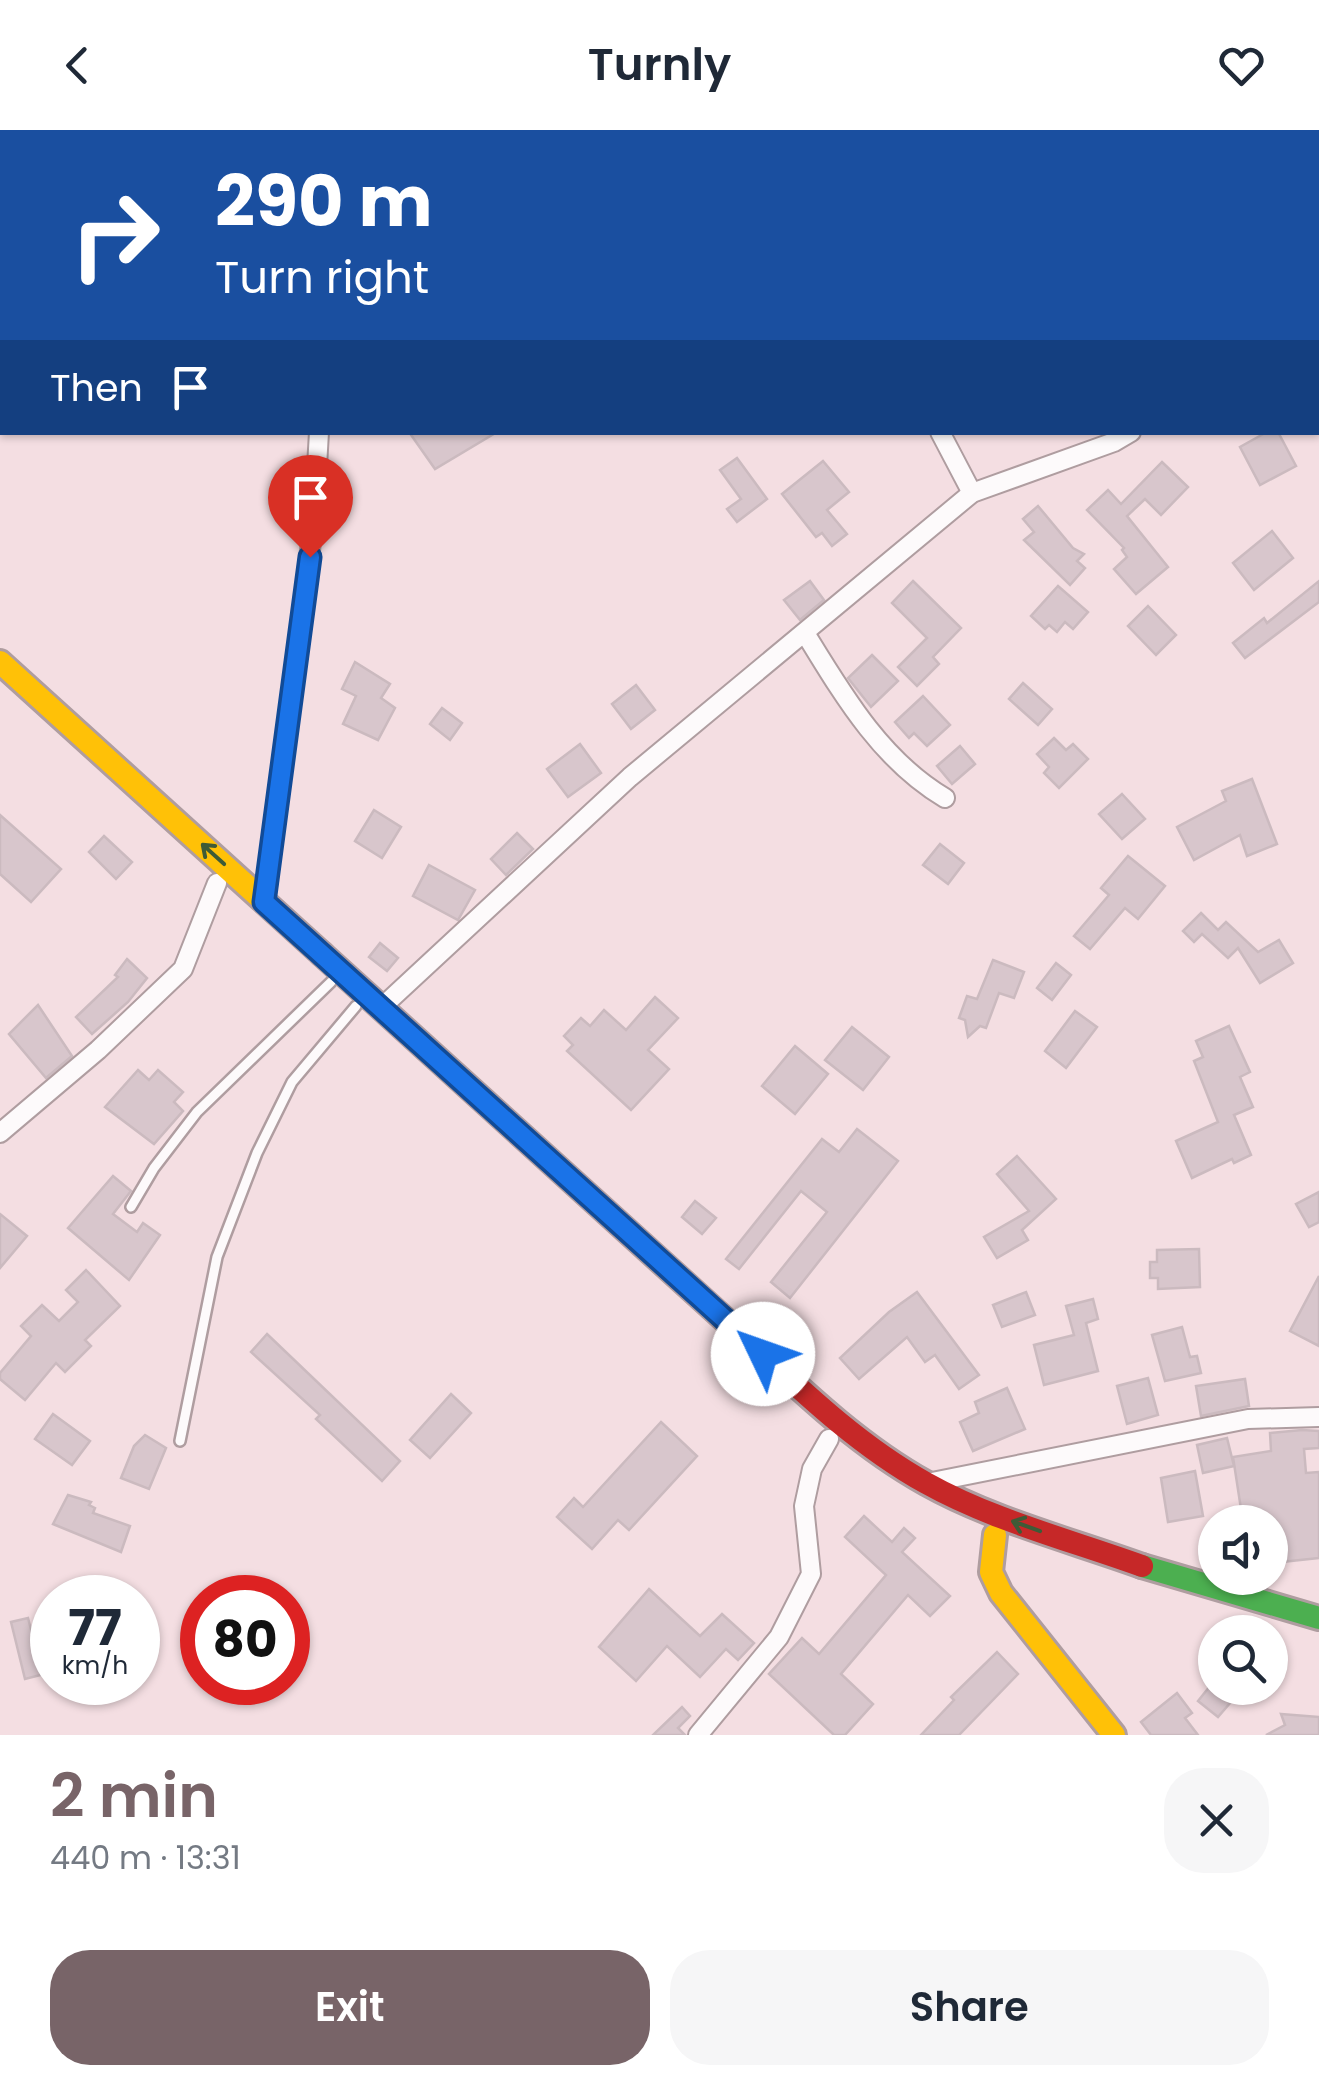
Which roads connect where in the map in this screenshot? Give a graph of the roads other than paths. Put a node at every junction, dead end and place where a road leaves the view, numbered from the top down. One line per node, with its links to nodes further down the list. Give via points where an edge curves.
1 (318, 435): 10 (street, via 314,518)
2 (942, 435): 4 (street)
3 (1126, 435): 4 (street)
4 (972, 492): 5 (street)
5 (805, 633): 8 (street, via 890,755); 13 (street, via 630,777)
6 (0, 662): 10 (main road, one-way to 6)
7 (0, 692): 9 (main road)
8 (944, 798)
9 (217, 883): 11 (main road); 14 (street, via 183,969)
10 (264, 902): 13 (main road)
11 (331, 982): 12 (main road); 15 (lane, via 197,1112)
12 (356, 1006): 17 (main road); 18 (lane, via 292,1082 257,1154 217,1258)
13 (382, 1007): 19 (main road, via 822,1408)
14 (0, 1134)
15 (131, 1207)
16 (1319, 1418): 19 (street, via 1248,1419)
17 (829, 1439): 20 (main road, via 894,1488); 23 (street, via 812,1470 804,1506 811,1574 778,1637)
18 (180, 1441)
19 (926, 1484): 21 (main road, one-way to 19, via 1157,1571)
20 (996, 1535): 22 (main road); 24 (main road, via 991,1572 1001,1592)
21 (1319, 1618)
22 (1319, 1636)
23 (698, 1735)
24 (1114, 1735)

